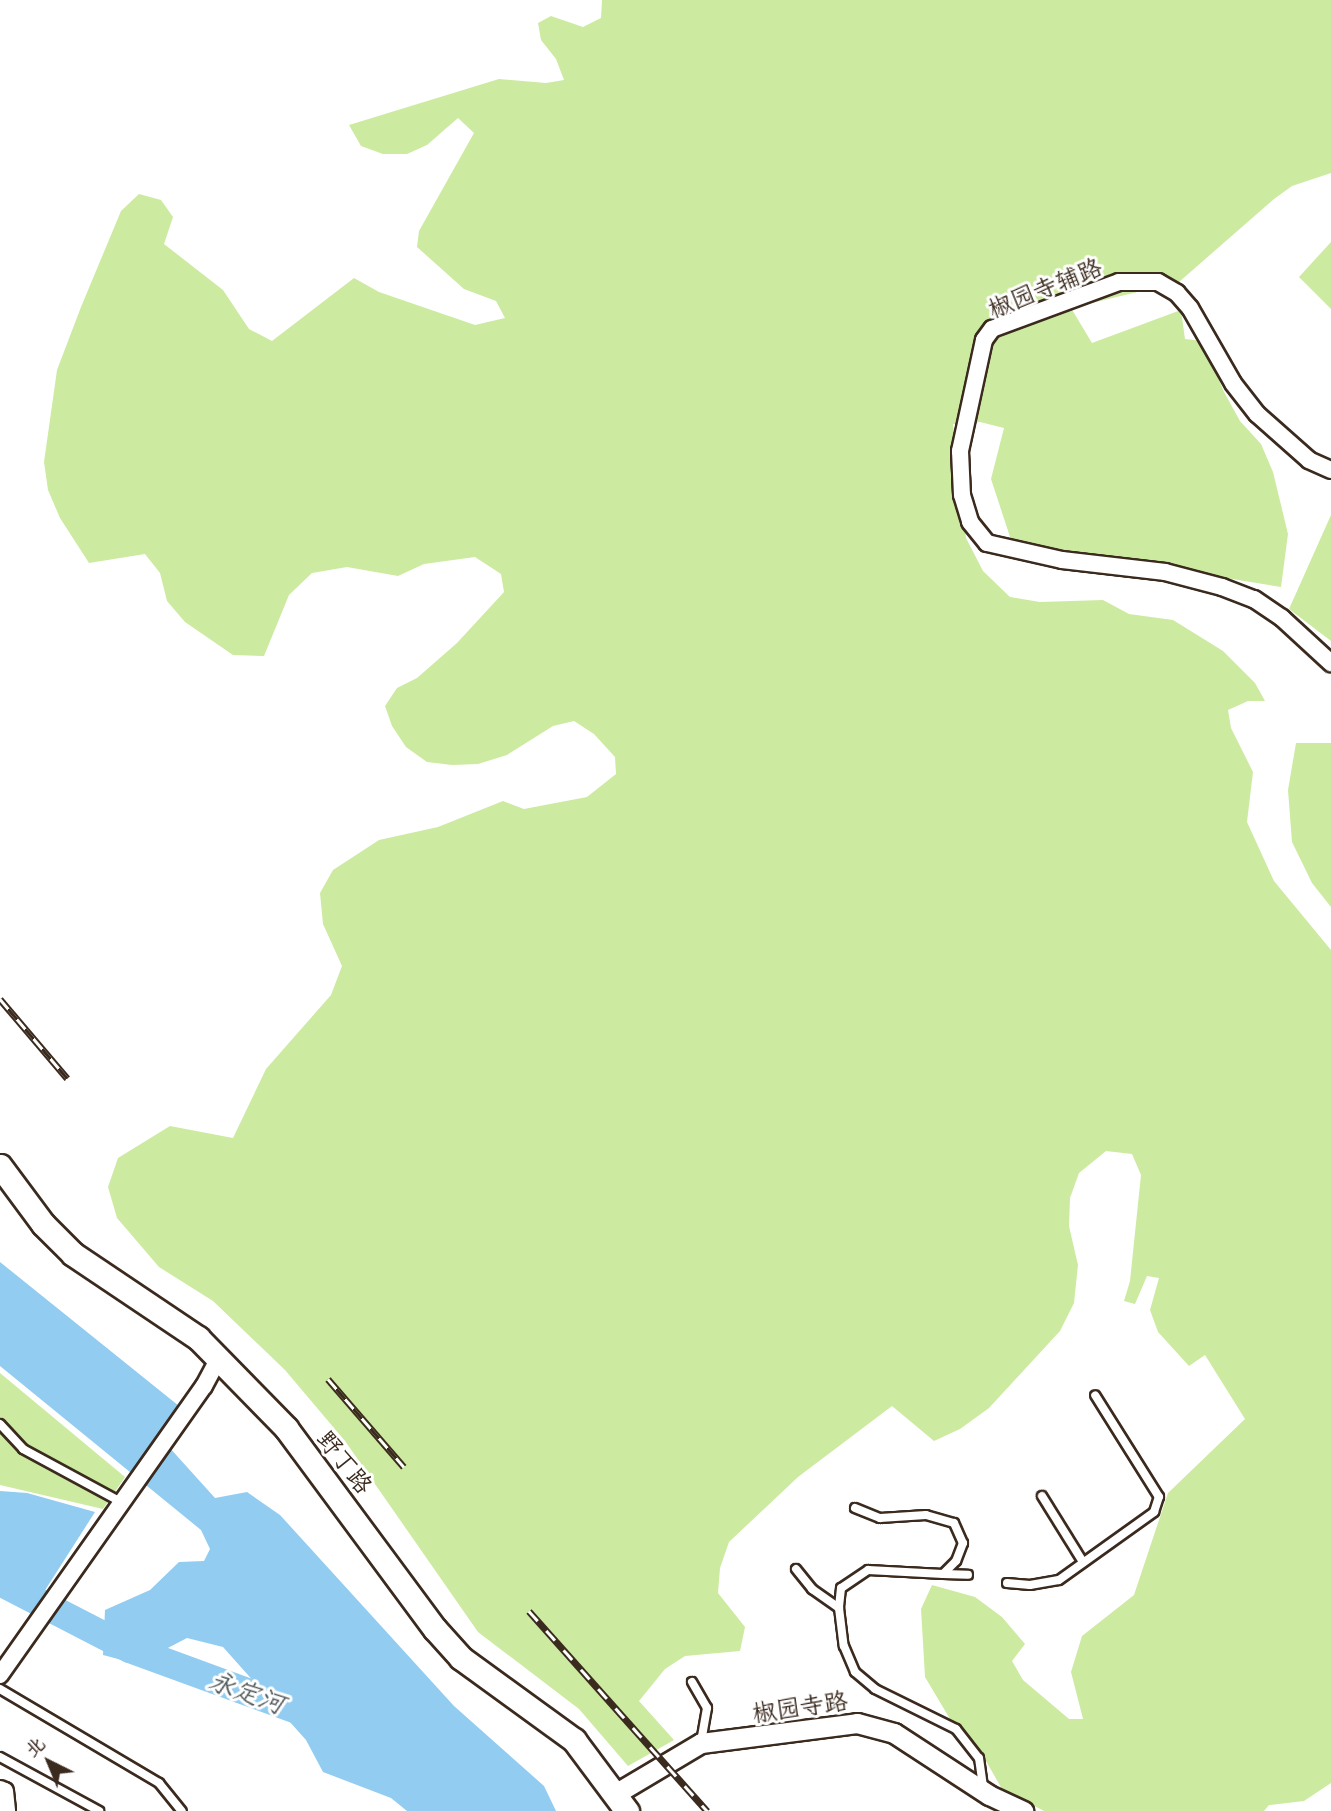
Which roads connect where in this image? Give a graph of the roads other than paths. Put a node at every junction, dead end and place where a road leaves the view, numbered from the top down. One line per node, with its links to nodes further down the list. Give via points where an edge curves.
1 (1331, 470): 2 (street, 椒园寺辅路, via 1309,460 1257,414 1233,383 1190,308 1177,292 1158,282 1119,282 992,329 984,340 960,451 962,495 970,523 987,543 1062,560 1165,572 1222,587 1254,599 1282,618)
2 (1331, 663)
3 (0, 1166): 4 (main road, 野丁路, via 43,1224 73,1254 198,1338)
4 (218, 1360): 8 (street); 23 (main road, 野丁路, via 286,1428 461,1658 574,1741)
5 (1095, 1395): 10 (lane, via 1159,1497 1154,1512)
6 (0, 1424): 8 (lane, via 23,1448)
7 (1042, 1496): 10 (lane)
8 (123, 1503): 16 (street)
9 (855, 1507): 12 (lane, via 880,1518 926,1515 954,1523 963,1543 956,1561)
10 (1083, 1562): 14 (lane, via 1059,1580)
11 (796, 1569): 15 (lane, via 812,1589)
12 (943, 1574): 13 (lane); 15 (lane, via 868,1570 841,1588)
13 (968, 1575)
14 (1007, 1583)
15 (839, 1608): 22 (lane, via 844,1646 855,1672 875,1689 956,1730 979,1758)
16 (0, 1675)
17 (692, 1682): 19 (lane, via 707,1708)
18 (0, 1689): 26 (lane, via 159,1783)
19 (701, 1743): 22 (street, 椒园寺路, via 843,1724 876,1724); 23 (street, 椒园寺路)
20 (0, 1757): 25 (lane)
21 (0, 1789): 24 (street, via 5,1791)
22 (983, 1791): 27 (street, 椒园寺路)
23 (621, 1802)
24 (7, 1811)
25 (99, 1811)
26 (182, 1811)
27 (1023, 1811)

